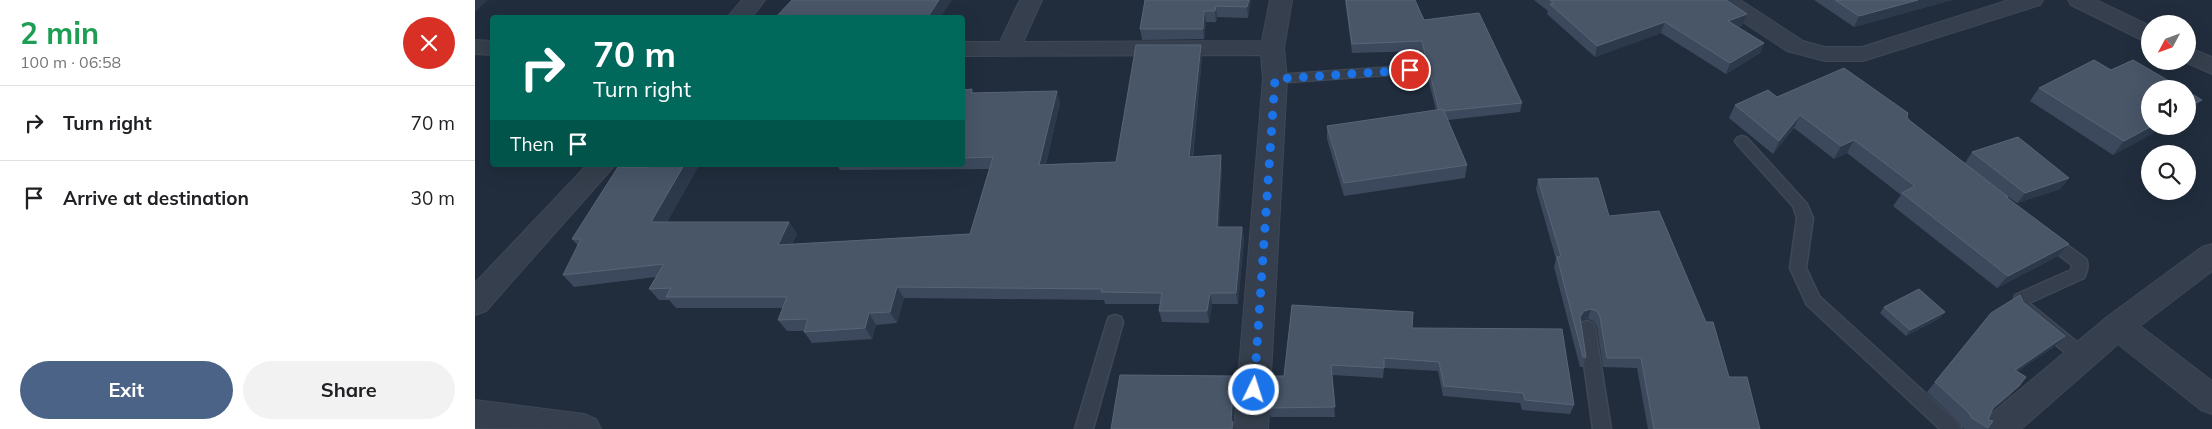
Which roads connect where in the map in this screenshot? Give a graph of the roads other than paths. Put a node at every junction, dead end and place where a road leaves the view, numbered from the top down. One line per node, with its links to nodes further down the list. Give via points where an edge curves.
1 (755, 0): 7 (street)
2 (1031, 0): 12 (street)
3 (1281, 0): 13 (street)
4 (1725, 0): 5 (street, via 1795,46 1825,54 1863,54)
5 (2032, 0)
6 (2079, 0): 8 (street)
7 (741, 15)
8 (2141, 31)
9 (475, 48): 10 (street)
10 (490, 48)
11 (965, 48): 12 (street)
12 (1008, 48): 13 (street)
13 (1272, 48): 17 (street)
14 (2196, 58): 15 (street)
15 (2212, 66)
16 (1410, 70): 17 (lane)
17 (1275, 79): 31 (street)
18 (1742, 141): 33 (lane, via 1800,204 1805,218 1798,268 1813,300)
19 (600, 167): 22 (street)
20 (2033, 227): 26 (lane, via 2080,263 2078,274 2021,300 2021,306)
21 (2212, 255): 24 (street)
22 (475, 303)
23 (1115, 322): 30 (lane)
24 (2119, 326): 26 (street); 27 (street)
25 (1587, 328): 32 (lane)
26 (2083, 356): 34 (street)
27 (2212, 400)
28 (475, 414): 29 (street)
29 (585, 429)
30 (1084, 429)
31 (1251, 429)
32 (1602, 429)
33 (1951, 429)
34 (1997, 429)

